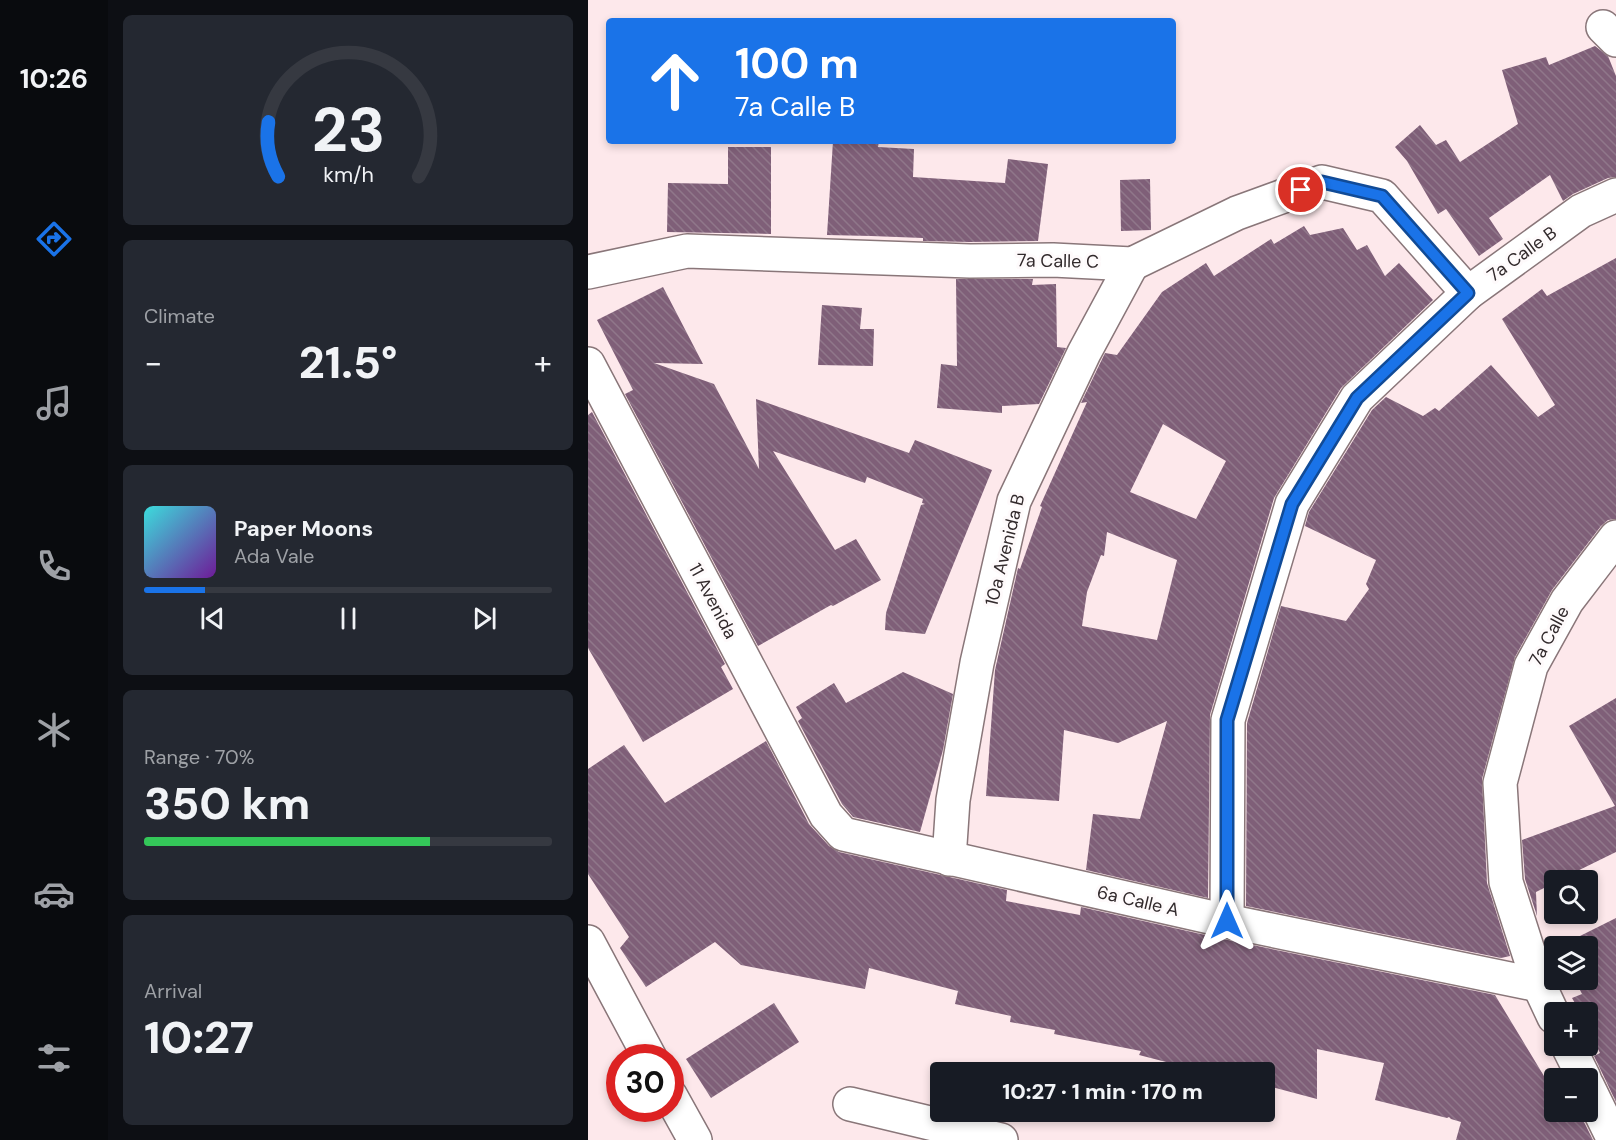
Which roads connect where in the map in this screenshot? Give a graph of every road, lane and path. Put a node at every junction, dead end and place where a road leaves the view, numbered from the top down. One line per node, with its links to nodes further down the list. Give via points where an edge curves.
1 (1616, 195): 4 (street, 7a Calle B, via 1581,211)
2 (1132, 264): 3 (street, 7a Calle C, via 687,251); 4 (street, 7a Calle C, via 1237,213 1322,182 1382,196); 8 (street, 10a Avenida B, via 1084,353 1014,501 977,663 953,800)
3 (588, 272)
4 (1468, 293): 9 (street, 7a Calle B, via 1357,398 1292,504 1227,720)
5 (588, 364): 7 (street, 11 Avenida, via 826,815)
6 (1616, 537): 11 (street, 7a Calle, via 1567,601 1531,666 1500,783 1506,882)
7 (843, 834): 8 (street, 6a Calle A)
8 (949, 859): 9 (street, 6a Calle A)
9 (1227, 921): 11 (street, 6a Calle A)
10 (588, 942): 13 (street)
11 (1539, 985): 12 (street, 7a Calle)
12 (1547, 1002)
13 (643, 1044)
14 (850, 1104): 18 (street)
15 (1598, 1107): 19 (street)
16 (684, 1120): 17 (street)
17 (695, 1140)
18 (1001, 1140)
19 (1614, 1140)

